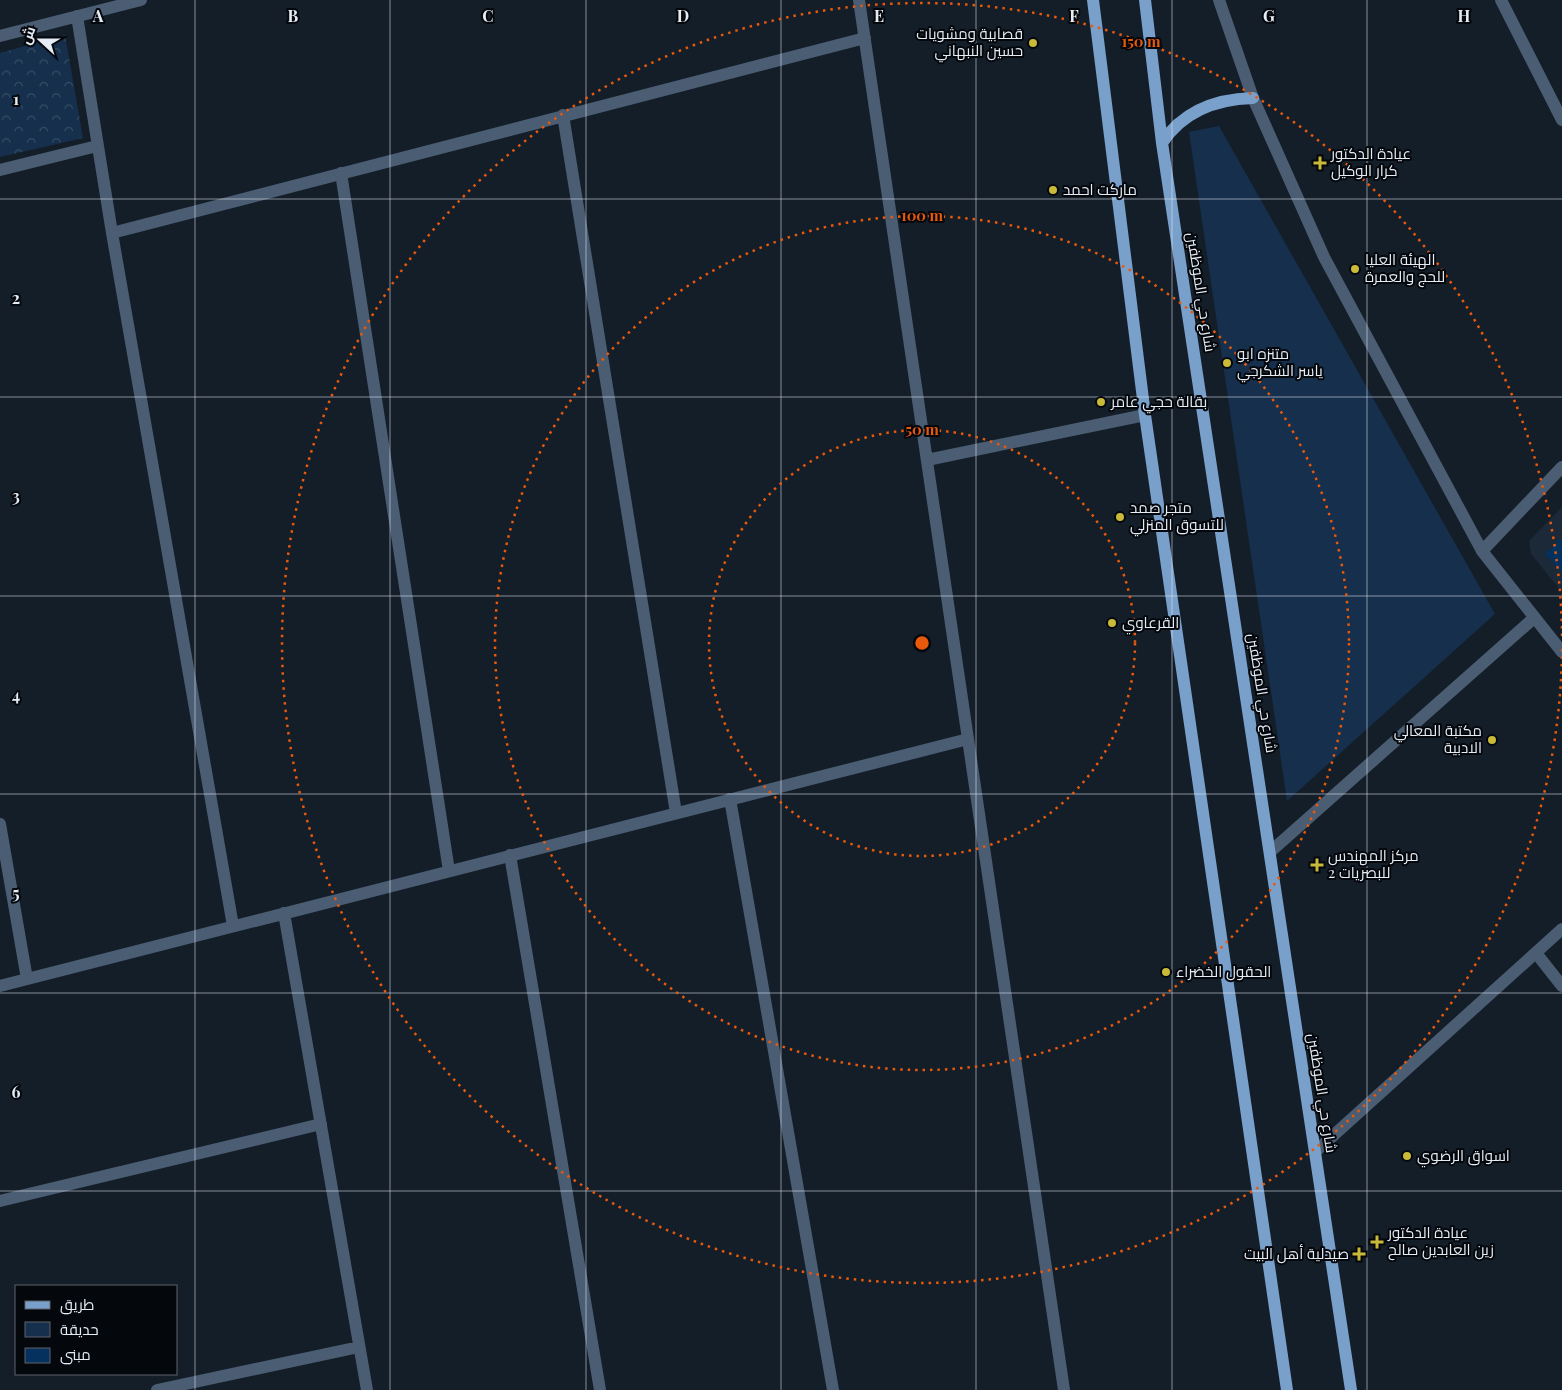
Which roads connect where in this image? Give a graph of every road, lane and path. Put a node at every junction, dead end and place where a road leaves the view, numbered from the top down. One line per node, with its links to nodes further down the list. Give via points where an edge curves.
1 (140, 0): 7 (street)
2 (859, 0): 9 (street)
3 (1093, 0): 18 (main road)
4 (1145, 0): 13 (main road, شارع حي الموظفين)
5 (1218, 0): 10 (street)
6 (1502, 0): 12 (street)
7 (76, 16): 8 (street); 14 (street)
8 (0, 36)
9 (865, 38): 11 (street); 19 (street)
10 (1253, 98): 13 (main road, via 1222,101 1193,112 1169,132); 21 (street, via 1324,257)
11 (563, 115): 16 (street); 26 (street)
12 (1562, 120)
13 (1162, 143): 28 (main road, شارع حي الموظفين)
14 (97, 146): 15 (street); 17 (street)
15 (0, 170)
16 (341, 173): 17 (street); 30 (street)
17 (112, 233): 32 (street)
18 (1144, 415): 19 (street); 47 (main road)
19 (927, 460): 24 (street)
20 (1562, 467): 21 (street)
21 (1482, 551): 22 (street)
22 (1534, 618): 23 (street); 28 (street)
23 (1562, 652)
24 (968, 739): 25 (street); 46 (street)
25 (730, 799): 26 (street); 45 (street)
26 (676, 813): 29 (street)
27 (0, 824): 35 (street)
28 (1270, 852): 39 (main road, شارع حي الموظفين)
29 (510, 855): 30 (street); 44 (street)
30 (449, 871): 31 (street)
31 (284, 913): 32 (street); 38 (street)
32 (233, 926): 35 (street)
33 (1562, 929): 34 (street)
34 (1536, 953): 37 (street); 39 (street)
35 (27, 979): 36 (street)
36 (0, 986)
37 (1562, 986)
38 (321, 1124): 40 (street); 41 (street)
39 (1315, 1152): 48 (main road, شارع حي الموظفين)
40 (0, 1201)
41 (359, 1346): 42 (street); 43 (street)
42 (156, 1390)
43 (367, 1390)
44 (600, 1390)
45 (833, 1390)
46 (1064, 1390)
47 (1288, 1390)
48 (1351, 1390)

